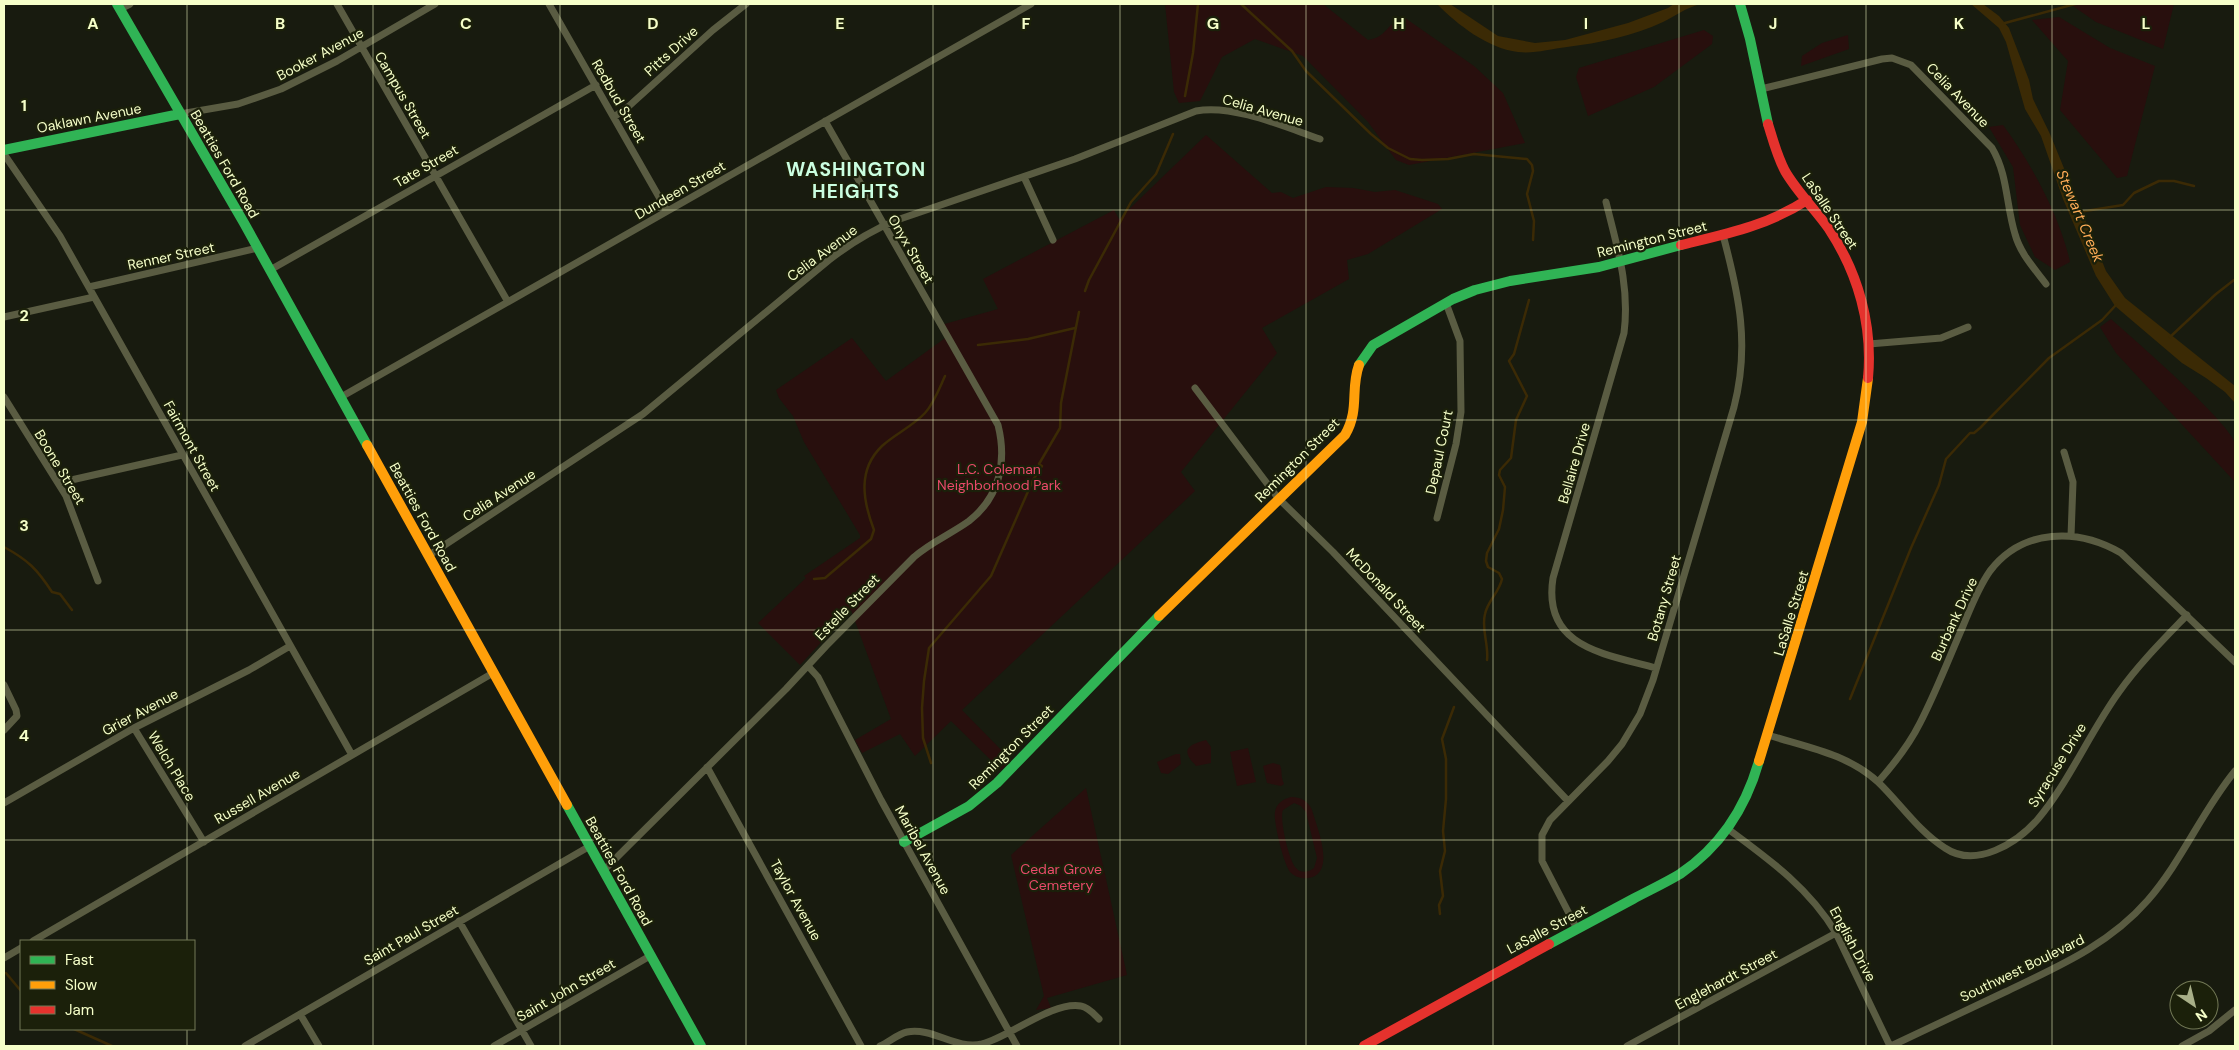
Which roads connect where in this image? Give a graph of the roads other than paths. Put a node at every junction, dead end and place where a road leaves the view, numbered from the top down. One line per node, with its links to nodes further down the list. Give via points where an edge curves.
1 (130, 4): 7 (street)
2 (338, 4): 9 (street, Campus Street)
3 (435, 4): 9 (street, Booker Avenue)
4 (550, 4): 10 (street, Redbud Street)
5 (746, 4): 13 (street, Pitts Drive)
6 (1031, 4): 14 (street, Dundeen Street)
7 (118, 6): 12 (street, Beatties Ford Road)
8 (1740, 7): 11 (street, LaSalle Street)
9 (361, 46): 12 (street, Booker Avenue, via 282,89 238,104); 18 (street, Campus Street)
10 (596, 85): 13 (street, Redbud Street); 18 (street, Tate Street)
11 (1761, 89): 20 (street, LaSalle Street, via 1782,163); 29 (street, Celia Avenue, via 1882,59 1892,58 1911,65 1992,148 2001,165 2019,246)
12 (180, 114): 16 (street, Oaklawn Avenue); 26 (street, Beatties Ford Road)
13 (614, 117): 22 (street, Redbud Street)
14 (825, 121): 22 (street, Dundeen Street); 23 (street, Onyx Street)
15 (1320, 139): 19 (street, Celia Avenue, via 1229,110 1209,108)
16 (4, 150)
17 (4, 154): 30 (street, Fairmont Street, via 50,218)
18 (435, 176): 28 (street, Tate Street); 32 (street, Campus Street)
19 (1024, 177): 23 (street, Celia Avenue); 25 (street)
20 (1807, 200): 24 (street, Remington Street, via 1779,217); 37 (street, LaSalle Street, via 1835,238 1850,266 1862,302)
21 (1606, 202): 27 (street, Bellaire Drive)
22 (667, 211): 32 (street, Dundeen Street)
23 (883, 225): 36 (street, Onyx Street); 47 (street, Celia Avenue, via 845,247 643,414)
24 (1723, 235): 27 (street, Remington Street); 53 (street, Botany Street, via 1740,303 1741,370 1734,407)
25 (1053, 240)
26 (258, 248): 28 (street, Beatties Ford Road); 30 (street, Renner Street)
27 (1621, 261): 33 (street, Remington Street, via 1496,284); 53 (street, Bellaire Drive, via 1626,296 1624,333 1552,578 1551,598 1557,620 1576,642 1592,650)
28 (270, 270): 40 (street, Beatties Ford Road)
29 (2046, 284)
30 (89, 287): 31 (street, Fairmont Street)
31 (94, 297): 34 (street); 42 (street, Fairmont Street)
32 (508, 302): 40 (street, Dundeen Street)
33 (1446, 303): 44 (street, Remington Street, via 1365,352 1357,369 1355,415 1348,430); 45 (street, Depaul Court, via 1460,341 1461,412)
34 (4, 317)
35 (1968, 327): 37 (street, via 1941,338)
36 (948, 336): 52 (street, Estelle Street, via 998,424 1003,457 997,484 978,513 914,557)
37 (1869, 344): 58 (street, LaSalle Street, via 1870,378 1862,422)
38 (1195, 388): 44 (street, McDonald Street)
39 (4, 396): 43 (street, Boone Street)
40 (341, 397): 47 (street, Beatties Ford Road)
41 (2064, 452): 46 (street, via 2073,482)
42 (182, 454): 43 (street); 50 (street, Fairmont Street)
43 (58, 483): 48 (street, Boone Street, via 74,514)
44 (1278, 498): 63 (street, McDonald Street); 67 (street, Remington Street, via 1122,652 998,783 969,806)
45 (1437, 518)
46 (2071, 536): 49 (street, Burbank Drive, via 2092,539 2121,553); 62 (street, Burbank Drive, via 2054,536 2028,543 2014,550 1991,570 1977,594 1919,725 1902,753)
47 (428, 556): 54 (street, Beatties Ford Road)
48 (98, 581)
49 (2187, 615): 51 (street, Burbank Drive); 62 (street, Syracuse Drive, via 2119,691 2038,819 2004,846 1982,855 1950,852 1934,840)
50 (290, 646): 56 (street, Grier Avenue); 59 (street, Fairmont Street)
51 (2235, 662)
52 (808, 666): 60 (street, Estelle Street); 67 (street, Maribel Avenue, via 818,677)
53 (1656, 668): 63 (street, Botany Street, via 1640,714 1622,744)
54 (493, 672): 59 (street, Russell Avenue); 68 (street, Beatties Ford Road)
55 (4, 685): 57 (street, via 17,716)
56 (134, 728): 64 (street, Grier Avenue); 66 (street, Welch Place)
57 (4, 730)
58 (1768, 735): 62 (street, Syracuse Drive, via 1842,758); 65 (street, LaSalle Street, via 1745,802)
59 (352, 755): 66 (street, Russell Avenue)
60 (707, 767): 69 (street, Estelle Street); 87 (street, Taylor Avenue)
61 (2235, 771): 92 (street, Southwest Boulevard, via 2162,883 2107,938 2066,963)
62 (1878, 782)
63 (1568, 801): 71 (street, Botany Street, via 1547,824 1541,850 1546,872)
64 (4, 803)
65 (1728, 829): 71 (street, LaSalle Street, via 1713,848 1679,874); 72 (street, English Drive, via 1805,891)
66 (204, 842): 73 (street, Russell Avenue)
67 (904, 842): 81 (street, Maribel Avenue)
68 (590, 846): 69 (street, Beatties Ford Road); 70 (street, Saint Paul Street)
69 (603, 871): 75 (street, Beatties Ford Road)
70 (459, 921): 78 (street, Saint Paul Street); 80 (street)
71 (1577, 929): 90 (street, LaSalle Street)
72 (1836, 933): 91 (street, Englehardt Street); 92 (street, English Drive)
73 (35, 940)
74 (20, 949): 76 (street)
75 (650, 956): 80 (street, Saint John Street); 86 (street, Beatties Ford Road)
76 (4, 958)
77 (2235, 1010): 93 (street, via 2209,1031)
78 (300, 1014): 82 (street, Saint Paul Street); 83 (street)
79 (1099, 1019): 81 (street, via 1084,1006 1074,1006 1045,1014)
80 (522, 1030): 84 (street, Saint John Street); 85 (street)
81 (1009, 1032): 88 (street, via 991,1041 969,1046 915,1031); 89 (street, Maribel Avenue)
82 (245, 1046)
83 (319, 1046)
84 (494, 1046)
85 (531, 1046)
86 (701, 1046)
87 (861, 1046)
88 (880, 1046)
89 (1017, 1046)
90 (1364, 1046)
91 (1627, 1046)
92 (1890, 1046)
93 (2182, 1046)

